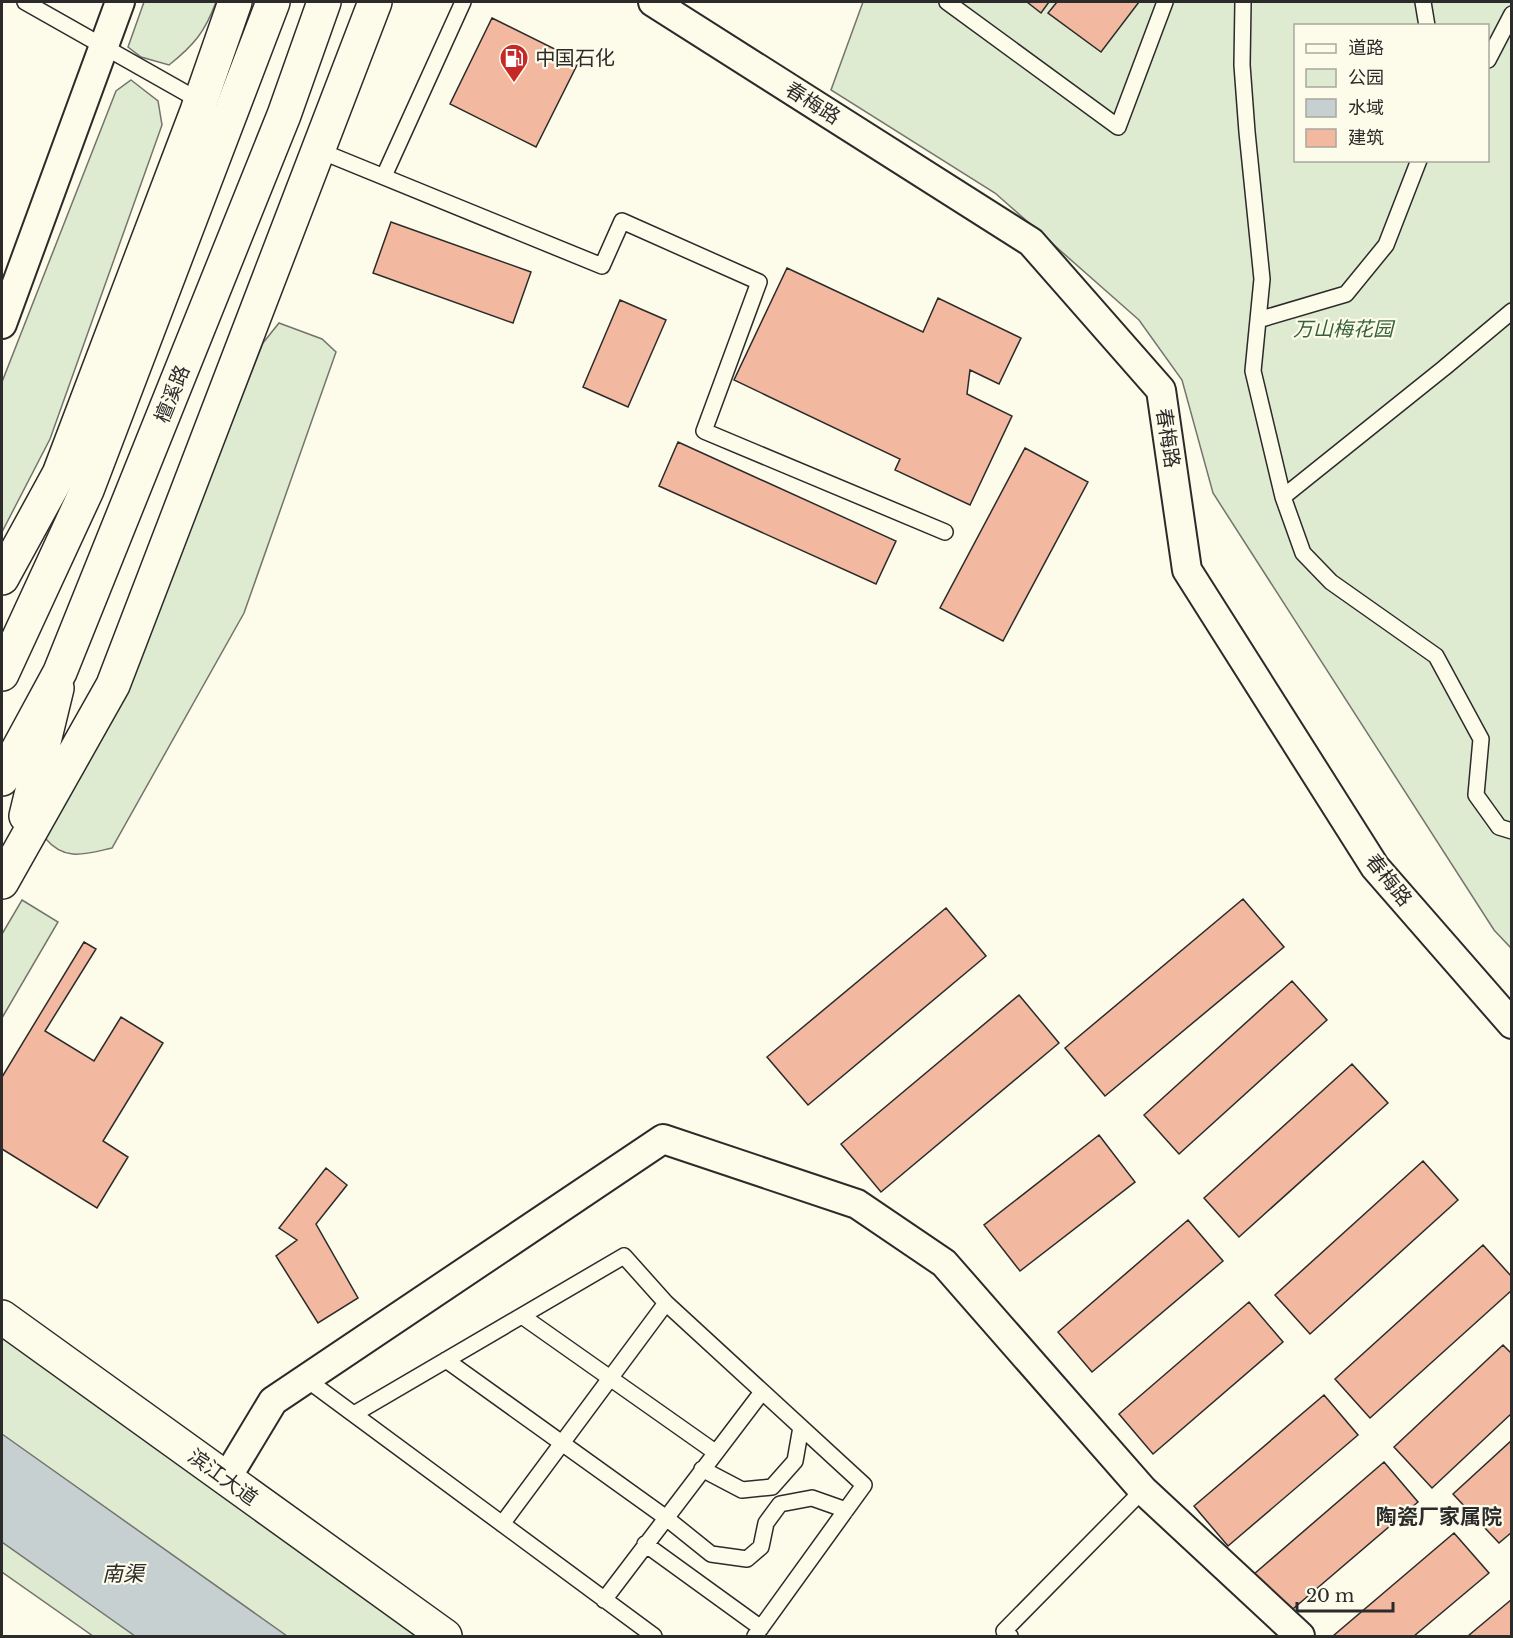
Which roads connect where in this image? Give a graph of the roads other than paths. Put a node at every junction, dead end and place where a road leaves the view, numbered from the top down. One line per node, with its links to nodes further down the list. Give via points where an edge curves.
1 (25, 2): 15 (lane)
2 (120, 2): 15 (street)
3 (235, 2): 17 (street)
4 (273, 2): 27 (street)
5 (324, 2): 21 (street, 檀溪路)
6 (375, 2): 18 (street)
7 (463, 2): 20 (lane)
8 (653, 2): 37 (street, 春梅路, via 1031,242 1161,390 1187,570 1375,867)
9 (947, 2): 10 (lane, via 1118,127)
10 (1166, 2)
11 (1243, 2): 24 (lane, via 1246,132 1262,279)
12 (1423, 2): 14 (lane)
13 (1512, 14): 16 (lane)
14 (1427, 24)
15 (104, 45): 17 (lane); 25 (street)
16 (1489, 58)
17 (200, 101): 26 (street)
18 (318, 150): 20 (lane); 22 (street)
19 (1418, 162): 24 (lane, via 1386,245 1346,294)
20 (384, 176): 29 (lane, via 602,266 622,221 759,282 704,431)
21 (236, 234): 22 (street); 32 (street, 檀溪路)
22 (279, 252): 35 (street, via 112,685)
23 (1512, 311): 28 (lane)
24 (1258, 320): 28 (lane, via 1253,371)
25 (2, 324)
26 (75, 433): 27 (street); 30 (street, via 59,474)
27 (106, 442): 31 (street)
28 (1283, 496): 34 (lane, via 1303,553 1330,582 1436,656 1481,739 1476,795 1499,827)
29 (945, 532)
30 (2, 578)
31 (4, 668)
32 (60, 672): 33 (street, 檀溪路); 35 (street)
33 (2, 779)
34 (1512, 831)
35 (18, 853): 36 (street)
36 (2, 882)
37 (1512, 1024)
38 (666, 1303): 39 (lane, via 624,1256); 42 (lane); 44 (lane)
39 (522, 1316): 41 (lane); 42 (lane)
40 (2, 1317): 50 (street, 滨江大道)
41 (446, 1360): 45 (lane); 47 (lane)
42 (610, 1378): 47 (lane); 48 (lane)
43 (306, 1379): 45 (lane); 50 (street, via 273,1401); 51 (street, via 663,1139 857,1204 944,1263)
44 (762, 1392): 46 (lane); 48 (lane)
45 (354, 1414): 54 (lane)
46 (801, 1427): 49 (lane, via 795,1461 772,1487 742,1490); 52 (lane, via 864,1485)
47 (563, 1443): 53 (lane); 54 (lane)
48 (715, 1452): 49 (lane)
49 (702, 1469): 53 (lane)
50 (226, 1479): 58 (street, 滨江大道)
51 (1143, 1490): 60 (lane, via 1004,1631); 61 (street)
52 (846, 1510): 53 (lane, via 812,1498 780,1504 766,1522 761,1547 747,1560 711,1554); 57 (lane)
53 (665, 1517): 55 (lane)
54 (502, 1524): 56 (lane)
55 (645, 1544): 56 (lane); 57 (lane)
56 (604, 1600): 59 (lane)
57 (758, 1632)
58 (445, 1636)
59 (654, 1636)
60 (1010, 1636)
61 (1300, 1636)

